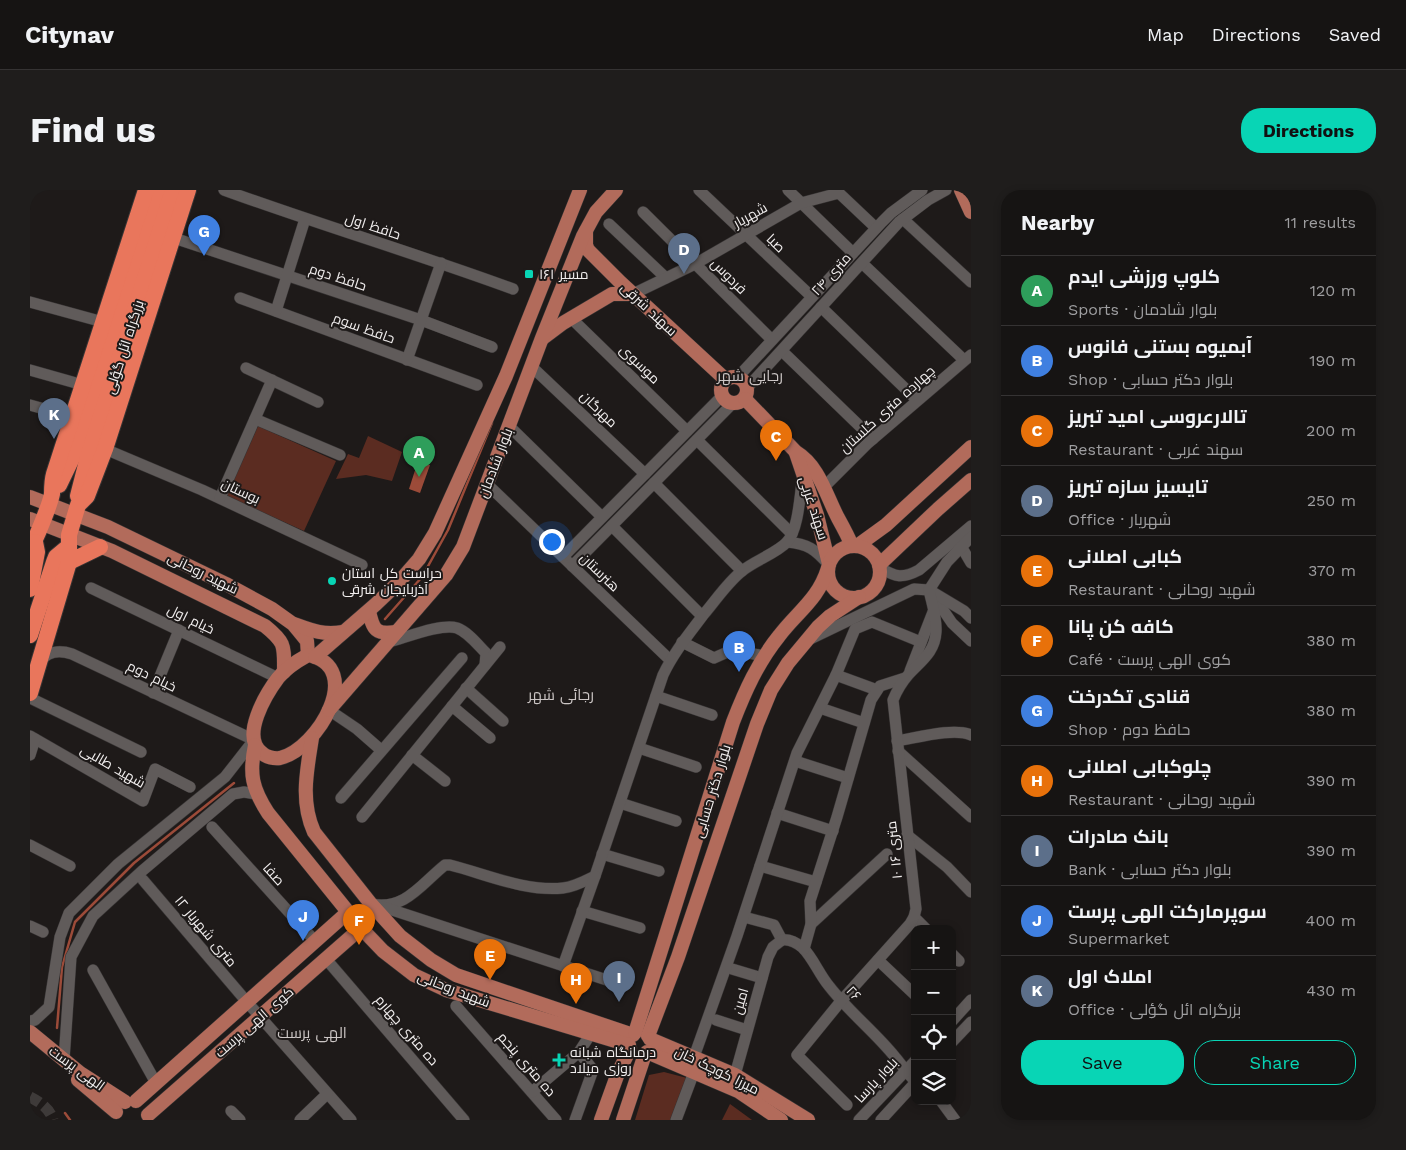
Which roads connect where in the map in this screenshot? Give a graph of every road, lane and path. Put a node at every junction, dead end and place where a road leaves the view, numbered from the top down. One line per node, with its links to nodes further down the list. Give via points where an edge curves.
1 (146, 190): 40 (highway)
2 (161, 190): 68 (highway, بزرگراه ائل گؤلی, via 114,337)
3 (173, 190): 68 (highway, بزرگراه ائل گؤلی)
4 (188, 190): 23 (highway)
5 (224, 190): 16 (street, حافظ اول)
6 (580, 190): 104 (main road, بلوار شادمان, via 506,376 435,533 419,559)
7 (616, 190): 20 (main road, بلوار شادمان, via 596,212)
8 (698, 190): 22 (street, صبا)
9 (788, 190): 13 (street)
10 (922, 190): 19 (street, ۲۴ متری)
11 (946, 190): 17 (street, ۲۴ متری)
12 (961, 190): 15 (main road)
13 (801, 203): 19 (street, شهریار, via 839,193); 22 (street, شهریار); 24 (street)
14 (643, 212): 27 (street, فردوس)
15 (971, 212)
16 (305, 219): 25 (street, حافظ اول); 28 (street)
17 (903, 219): 21 (street, ۲۴ متری); 30 (street)
18 (610, 224): 29 (street)
19 (879, 225): 21 (street); 24 (street, ۲۴ متری)
20 (586, 230): 32 (main road, سهند شرقی, via 588,250); 41 (main road, بلوار شادمان)
21 (891, 231): 26 (street, ۲۴ متری)
22 (745, 234): 27 (street, شهریار); 33 (street, صبا)
23 (174, 238): 28 (street, حافظ دوم); 65 (highway)
24 (853, 253): 33 (street, ۲۴ متری)
25 (441, 263): 31 (street, حافظ اول); 39 (street)
26 (862, 263): 36 (street, ۲۴ متری); 45 (street)
27 (695, 264): 29 (street, شهریار); 42 (street, فردوس)
28 (286, 275): 37 (street); 39 (street, حافظ دوم)
29 (666, 278): 32 (street, شهریار)
30 (971, 282)
31 (514, 290)
32 (633, 294): 38 (main road, via 612,294); 50 (main road, سهند شرقی)
33 (812, 297): 42 (street, ۲۴ متری)
34 (240, 298): 37 (street, حافظ سوم)
35 (30, 302): 40 (street)
36 (821, 308): 44 (street, ۲۴ متری); 55 (street)
37 (276, 311): 46 (street, حافظ سوم)
38 (571, 318): 41 (main road); 61 (street, موسوی)
39 (421, 320): 43 (street, حافظ دوم); 46 (street)
40 (103, 322): 52 (highway)
41 (542, 338): 47 (main road, بلوار شادمان)
42 (772, 340): 50 (street, ۲۴ متری)
43 (492, 347)
44 (782, 351): 54 (street, ۲۴ متری); 62 (street)
45 (968, 357): 55 (street, چهارده متری گلستان)
46 (407, 360): 53 (street, حافظ سوم)
47 (532, 366): 60 (main road, بلوار شادمان); 69 (street, مهرگان)
48 (246, 368): 51 (street)
49 (30, 370): 52 (street)
50 (732, 379): 54 (main road, سهند شرقی, via 745,383); 54 (main road, via 722,387)
51 (272, 380): 56 (street); 59 (street)
52 (83, 385): 58 (highway)
53 (477, 386)
54 (737, 397): 61 (street); 63 (street); 66 (main road, سهند غربی)
55 (917, 400): 62 (street, چهارده متری گلستان)
56 (318, 402)
57 (30, 405): 58 (street)
58 (73, 417): 77 (highway, via 51,483)
59 (255, 419): 67 (street); 76 (street)
60 (509, 426): 73 (main road, بلوار شادمان); 79 (street)
61 (687, 431): 69 (street)
62 (873, 439): 74 (street, چهارده متری گلستان)
63 (696, 440): 72 (street); 86 (street)
64 (971, 447): 82 (main road)
65 (105, 449): 76 (street, بوستان); 78 (highway, via 87,496)
66 (796, 452): 70 (main road, سهند غربی); 74 (main road, سهند غربی, via 804,457)
67 (340, 454)
68 (82, 455): 77 (highway, بزرگراه ائل گؤلی); 78 (highway, بزرگراه ائل گؤلی)
69 (645, 474): 79 (street)
70 (803, 475): 86 (street); 96 (main road, سهند غربی)
71 (971, 480): 97 (main road)
72 (654, 483): 83 (street); 98 (street)
73 (487, 484): 92 (street, هنرستان); 111 (main road, بلوار شادمان, via 455,561)
74 (824, 487): 80 (main road, سهند غربی)
75 (30, 497): 77 (main road, شهید روحانی)
76 (220, 498): 94 (street, بوستان)
77 (50, 499): 78 (main road, شهید روحانی); 81 (highway)
78 (77, 510): 90 (highway); 107 (main road, شهید روحانی, via 226,584)
79 (602, 517): 92 (street)
80 (838, 518): 82 (main road, via 859,532); 88 (main road, سهند غربی)
81 (36, 521): 87 (highway); 90 (main road, شهید روحانی)
82 (886, 525): 88 (main road)
83 (612, 526): 95 (street); 105 (street)
84 (971, 526): 97 (street, via 909,575 900,577)
85 (971, 537): 89 (street)
86 (789, 538): 96 (street, via 812,548); 98 (street)
87 (33, 545): 100 (highway, via 38,552)
88 (855, 546): 96 (main road, via 838,551); 97 (main road, via 871,552)
89 (961, 546): 93 (street); 101 (street)
90 (68, 548): 91 (highway); 91 (main road, شهید روحانی); 110 (highway, via 56,557); 121 (highway)
91 (100, 548): 123 (main road, شهید روحانی, via 265,626 284,648)
92 (562, 557): 95 (street, هنرستان)
93 (971, 563)
94 (362, 565)
95 (572, 566): 120 (street, هنرستان)
96 (829, 566): 102 (main road, via 831,584 836,591 851,598); 118 (main road, بلوار دکتر حسابی, via 816,595)
97 (880, 567): 102 (main road, via 878,584 867,595)
98 (742, 571): 105 (street)
99 (91, 588): 108 (street, خیام اول)
100 (30, 589)
101 (929, 590): 103 (street); 106 (street); 112 (street, via 952,623); 114 (street, via 914,589)
102 (859, 597): 114 (main road, بلوار دکتر حسابی, via 830,616)
103 (933, 610): 115 (street); 125 (street, via 936,633 933,646)
104 (369, 611): 109 (main road, بلوار شادمان); 111 (main road, via 373,627)
105 (702, 616): 113 (street)
106 (971, 618)
107 (293, 624): 109 (main road, via 318,633); 117 (main road, شهید روحانی, via 307,641)
108 (179, 630): 123 (street, خیام اول); 129 (street)
109 (344, 632): 117 (main road, بلوار شادمان)
110 (30, 635)
111 (393, 637): 122 (street, via 436,628 456,628 473,639 486,654); 134 (main road, بلوار شادمان)
112 (971, 641)
113 (682, 642): 118 (street, via 714,658 732,650); 120 (street)
114 (805, 642): 210 (main road, بلوار دکتر حسابی, via 770,690 678,957)
115 (921, 642): 124 (street, via 872,622 855,629); 125 (street)
116 (500, 647): 122 (street)
117 (312, 656): 123 (main road, via 293,664); 134 (main road, via 324,660 334,677 335,690)
118 (765, 656): 210 (main road, بلوار دکتر حسابی, via 746,689 734,722)
119 (462, 658): 145 (street)
120 (670, 660): 130 (street)
121 (39, 664): 128 (highway); 129 (street, خیام دوم, via 49,654 65,652)
122 (485, 665): 126 (street)
123 (282, 675): 142 (main road, via 256,718)
124 (836, 675): 127 (street); 133 (street)
125 (907, 676): 127 (street); 143 (street, ۱۰ متری ۱۶, via 893,700)
126 (466, 688): 132 (street); 136 (street)
127 (877, 690): 137 (street)
128 (30, 693)
129 (153, 693): 142 (street, خیام دوم)
130 (656, 696): 135 (street); 144 (street)
131 (30, 698): 146 (street)
132 (452, 706): 141 (street); 148 (street)
133 (820, 708): 137 (street); 149 (street)
134 (329, 710): 140 (main road); 145 (street)
135 (712, 715)
136 (504, 722)
137 (864, 722): 151 (street)
138 (971, 735): 143 (street, via 944,733)
139 (33, 738): 147 (street); 153 (street, شهید طالبی, via 143,801 155,769)
140 (312, 738): 142 (main road, via 280,758 264,755); 174 (main road, شهید روحانی, via 305,793 310,822 314,832)
141 (490, 738)
142 (254, 742): 154 (main road, شهید روحانی, via 251,767); 203 (street, via 225,777 118,864 69,913 60,937 49,1007)
143 (897, 746): 159 (street); 163 (street, ۱۰ متری ۱۶)
144 (639, 748): 150 (street); 156 (street)
145 (381, 750): 155 (street)
146 (141, 752)
147 (30, 755)
148 (412, 755): 152 (street); 158 (street)
149 (795, 761): 151 (street); 157 (street)
150 (696, 767)
151 (848, 778): 162 (street)
152 (445, 781)
153 (190, 787)
154 (256, 794): 176 (main road, شهید روحانی, via 279,828); 213 (street, via 233,794 93,916 71,957)
155 (342, 798)
156 (620, 803): 160 (street); 165 (street)
157 (777, 813): 162 (street); 168 (street)
158 (362, 817)
159 (971, 817)
160 (676, 821)
161 (212, 827): 186 (street, صفا)
162 (833, 831): 172 (street)
163 (907, 835): 173 (street, via 947,867); 178 (street, ۱۰ متری ۱۶, via 916,909)
164 (30, 845): 167 (street)
165 (602, 854): 169 (street); 170 (street)
166 (887, 854): 179 (street)
167 (70, 866)
168 (760, 866): 172 (street); 177 (street)
169 (659, 871)
170 (595, 876): 174 (street, via 564,888 540,888 445,865 407,898 389,906); 175 (street)
171 (143, 880): 198 (street, ۱۲ متری شهریار)
172 (816, 882): 179 (street, via 810,901)
173 (971, 892)
174 (376, 906): 190 (street); 210 (main road, شهید روحانی, via 413,948 456,975)
175 (582, 911): 183 (street); 190 (street)
176 (348, 912): 182 (main road, شهید روحانی); 186 (main road, کوی الهی پرست)
177 (744, 917): 185 (street, via 774,925); 212 (street)
178 (914, 917): 180 (street); 189 (street)
179 (811, 924): 187 (street)
180 (922, 925)
181 (30, 926): 184 (street)
182 (361, 928): 188 (main road, کوی الهی پرست); 207 (main road, شهید روحانی, via 400,966 426,982)
183 (640, 928)
184 (43, 932)
185 (782, 940): 187 (street, via 794,942); 193 (street, امین, via 768,957)
186 (315, 941): 198 (main road, کوی الهی پرست)
187 (804, 949): 197 (street, ۲۶)
188 (326, 958): 200 (main road, کوی الهی پرست); 233 (street, ده متری چهارم)
189 (878, 960): 195 (street); 197 (street)
190 (563, 966): 194 (street)
191 (732, 969): 193 (street)
192 (93, 970): 219 (street)
193 (762, 978): 205 (street, امین)
194 (622, 985)
195 (911, 991)
196 (971, 1000): 201 (street)
197 (841, 1001): 215 (street, ۲۶, via 896,1057); 224 (street, via 796,1055)
198 (246, 1002): 200 (street, ۱۲ متری شهریار); 219 (main road, کوی الهی پرست)
199 (456, 1006): 221 (street, ده متری پنجم)
200 (260, 1017): 222 (street, ۱۲ متری شهریار); 228 (main road, کوی الهی پرست)
201 (956, 1017)
202 (716, 1020): 205 (street)
203 (30, 1021)
204 (971, 1022): 208 (street)
205 (747, 1030): 218 (street, امین)
206 (30, 1032): 213 (main road, الهی پرست)
207 (590, 1035): 210 (main road, شهید روحانی); 211 (street)
208 (956, 1038)
209 (30, 1042): 227 (main road, الهی پرست)
210 (640, 1043): 212 (main road, میرزا کوچک خان); 216 (main road, میرزا کوچک خان); 236 (main road, بلوار دکتر حسابی, via 618,1073); 237 (main road, بلوار دکتر حسابی)
211 (579, 1052): 221 (street); 235 (street, via 594,1070)
212 (694, 1057): 218 (main road, میرزا کوچک خان)
213 (64, 1060): 227 (main road, الهی پرست)
214 (911, 1065): 215 (street, بلوار پارسا)
215 (905, 1071): 217 (street, ۲۶); 241 (street, بلوار پارسا)
216 (694, 1072): 218 (main road, میرزا کوچک خان); 238 (street)
217 (911, 1078)
218 (738, 1082): 223 (main road, میرزا کوچک خان)
219 (156, 1083): 227 (main road, کوی الهی پرست)
220 (911, 1087): 229 (street)
221 (532, 1092): 234 (street, ده متری پنجم)
222 (327, 1094): 231 (street); 232 (street, ۱۲ متری شهریار)
223 (759, 1097): 239 (main road, میرزا کوچک خان); 240 (main road, میرزا کوچک خان)
224 (848, 1105)
225 (945, 1105): 242 (street)
226 (231, 1110): 230 (street)
227 (120, 1112): 228 (main road, via 145,1107)
228 (148, 1118)
229 (883, 1119)
230 (240, 1120)
231 (300, 1120)
232 (350, 1120)
233 (464, 1120)
234 (556, 1120)
235 (575, 1120)
236 (602, 1120)
237 (623, 1120)
238 (676, 1120)
239 (781, 1120)
240 (808, 1120)
241 (859, 1120)
242 (955, 1120)

